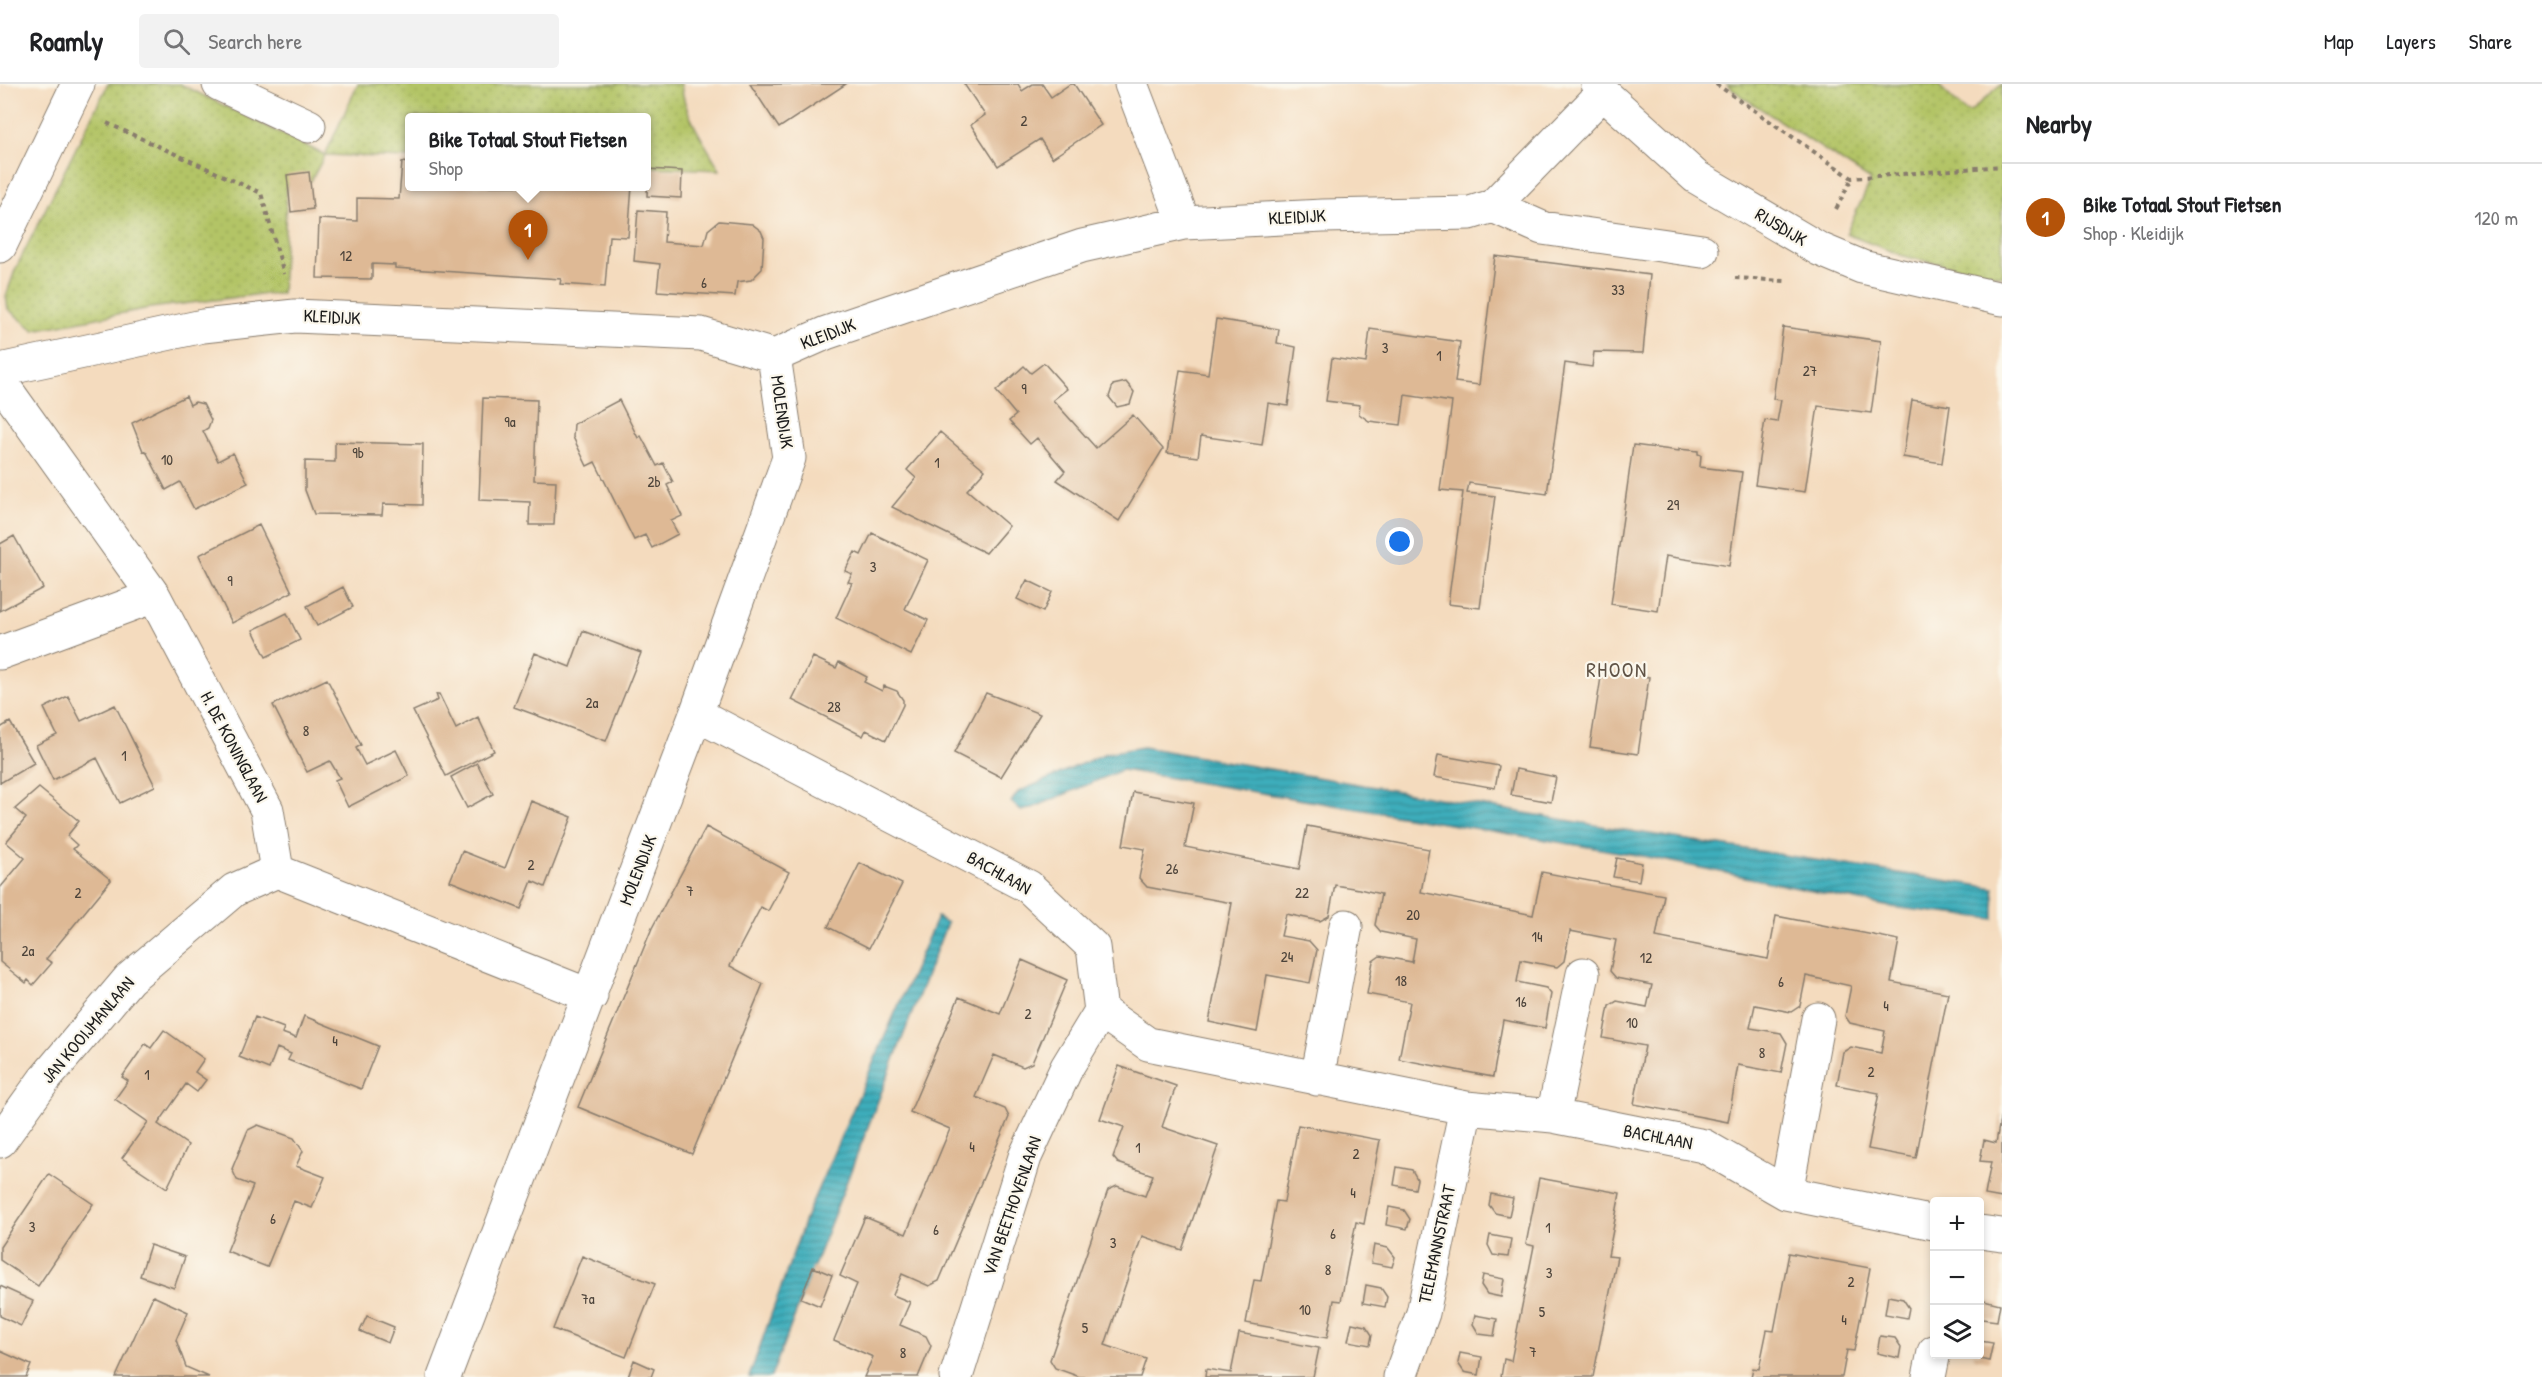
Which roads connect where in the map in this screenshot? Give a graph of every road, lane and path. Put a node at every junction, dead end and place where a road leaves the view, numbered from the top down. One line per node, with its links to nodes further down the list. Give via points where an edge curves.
1 (219, 84): 6 (street)
2 (1131, 84): 11 (street)
3 (1716, 84): 8 (path)
4 (1601, 88): 9 (street); 14 (street, RIJSDIJK, via 1696,177 1819,249 1862,267)
5 (73, 94): 12 (street); 15 (path, via 261,194)
6 (309, 126)
7 (2002, 166): 8 (path)
8 (1852, 178): 10 (path)
9 (1493, 206): 11 (street, KLEIDIJK, via 1470,213); 13 (street, via 1542,228)
10 (1832, 217)
11 (1184, 223): 16 (street, KLEIDIJK, via 1082,246 826,333)
12 (0, 246)
13 (1702, 251)
14 (2002, 299)
15 (295, 316): 16 (street, KLEIDIJK, via 701,334); 17 (street, KLEIDIJK, via 204,326)
16 (774, 356): 21 (street, MOLENDIJK, via 789,458)
17 (0, 370)
18 (0, 381): 19 (street, H. DE KONINGLAAN)
19 (154, 596): 20 (street); 22 (street, H. DE KONINGLAAN, via 267,810)
20 (0, 652)
21 (696, 714): 25 (street, MOLENDIJK); 26 (street, BACHLAAN, via 1029,887 1093,947)
22 (277, 871): 25 (street); 31 (street, JAN KOOIJMANLAAN, via 234,890 129,979)
23 (1346, 926): 28 (street)
24 (1583, 974): 30 (street)
25 (591, 996): 37 (street, MOLENDIJK)
26 (1101, 1011): 28 (street, BACHLAAN, via 1148,1044); 38 (street, VAN BEETHOVENLAAN, via 1067,1067 1025,1157)
27 (1818, 1019): 32 (street)
28 (1317, 1079): 29 (street, BACHLAAN)
29 (1466, 1108): 30 (street, BACHLAAN); 39 (street, TELEMANNSTRAAT, via 1423,1313)
30 (1553, 1116): 32 (street, BACHLAAN, via 1704,1146)
31 (0, 1141)
32 (1786, 1194): 33 (street, BACHLAAN)
33 (1930, 1222)
34 (1984, 1233): 35 (street)
35 (2002, 1235)
36 (1933, 1359): 40 (street)
37 (444, 1377)
38 (956, 1377)
39 (1400, 1377)
40 (1929, 1377)

